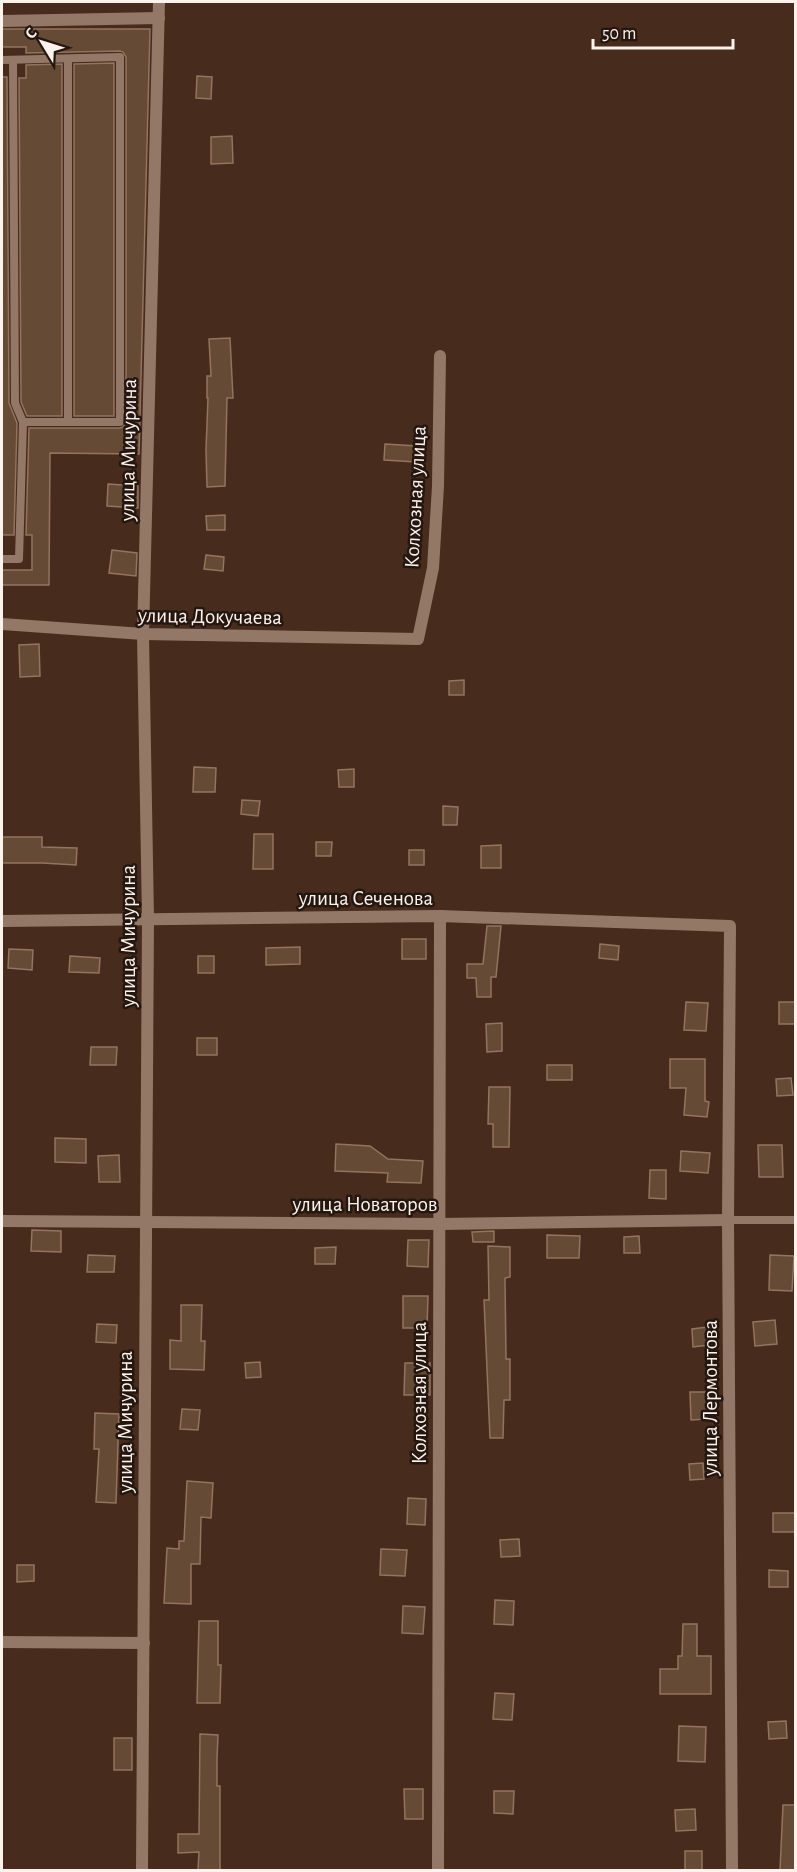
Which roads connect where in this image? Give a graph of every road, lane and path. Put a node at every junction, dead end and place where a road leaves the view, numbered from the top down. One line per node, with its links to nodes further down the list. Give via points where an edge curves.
1 (159, 2): 2 (street, улица Мичурина)
2 (159, 18): 3 (street); 12 (street, улица Мичурина)
3 (2, 21)
4 (68, 59): 6 (lane); 9 (lane); 9 (lane, via 120,57 120,422)
5 (2, 60): 6 (lane)
6 (13, 60): 8 (lane, via 15,403)
7 (440, 356): 13 (street, Колхозная улица, via 433,568)
8 (23, 422): 9 (lane); 10 (lane, via 19,559)
9 (68, 422)
10 (2, 559)
11 (2, 624): 12 (street, улица Докучаева)
12 (143, 634): 13 (street, улица Докучаева); 15 (street, улица Мичурина)
13 (418, 639)
14 (440, 916): 15 (street, улица Сеченова); 17 (street, улица Сеченова); 22 (street, Колхозная улица)
15 (148, 919): 16 (street, улица Сеченова); 21 (street, улица Мичурина)
16 (2, 921)
17 (730, 926): 18 (street, улица Лермонтова)
18 (728, 1220): 19 (lane); 22 (street, улица Новаторов); 27 (street, улица Лермонтова)
19 (795, 1220)
20 (2, 1221): 21 (street, улица Новаторов)
21 (145, 1221): 22 (street, улица Новаторов); 24 (street, улица Мичурина)
22 (439, 1224): 26 (street, Колхозная улица)
23 (2, 1642): 24 (street)
24 (144, 1643): 25 (street, улица Мичурина)
25 (142, 1870)
26 (438, 1870)
27 (732, 1870)

